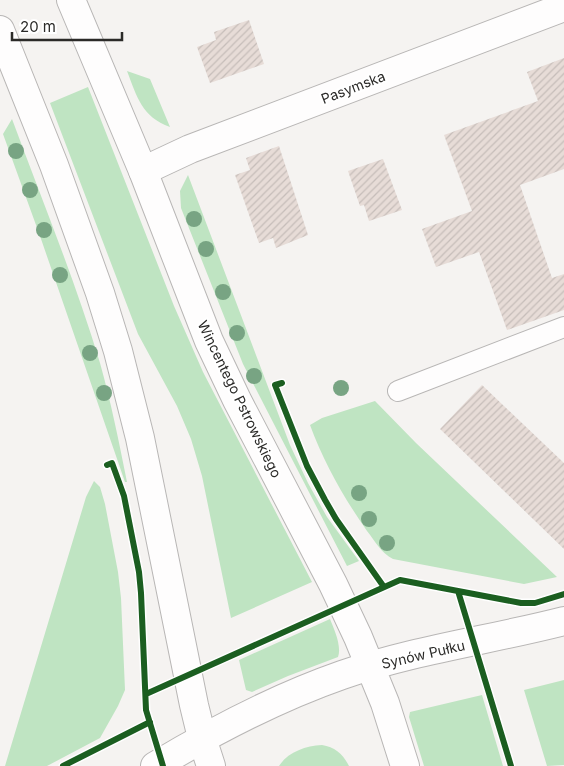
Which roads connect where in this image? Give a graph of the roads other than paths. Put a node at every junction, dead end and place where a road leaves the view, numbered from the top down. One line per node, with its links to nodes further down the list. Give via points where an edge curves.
1 (71, 0): 4 (main road, Wincentego Pstrowskiego)
2 (560, 5): 4 (main road, Pasymska, via 190,149)
3 (0, 30): 9 (main road, via 100,292 126,378)
4 (142, 171): 8 (main road, Wincentego Pstrowskiego, via 221,368 333,584)
5 (564, 327): 6 (lane)
6 (398, 391)
7 (564, 621): 8 (main road, Synów Pułku)
8 (370, 666): 9 (main road, Synów Pułku, via 282,698); 12 (main road, Wincentego Pstrowskiego)
9 (202, 738): 10 (main road, Synów Pułku); 11 (main road)
10 (155, 766)
11 (211, 766)
12 (405, 766)

